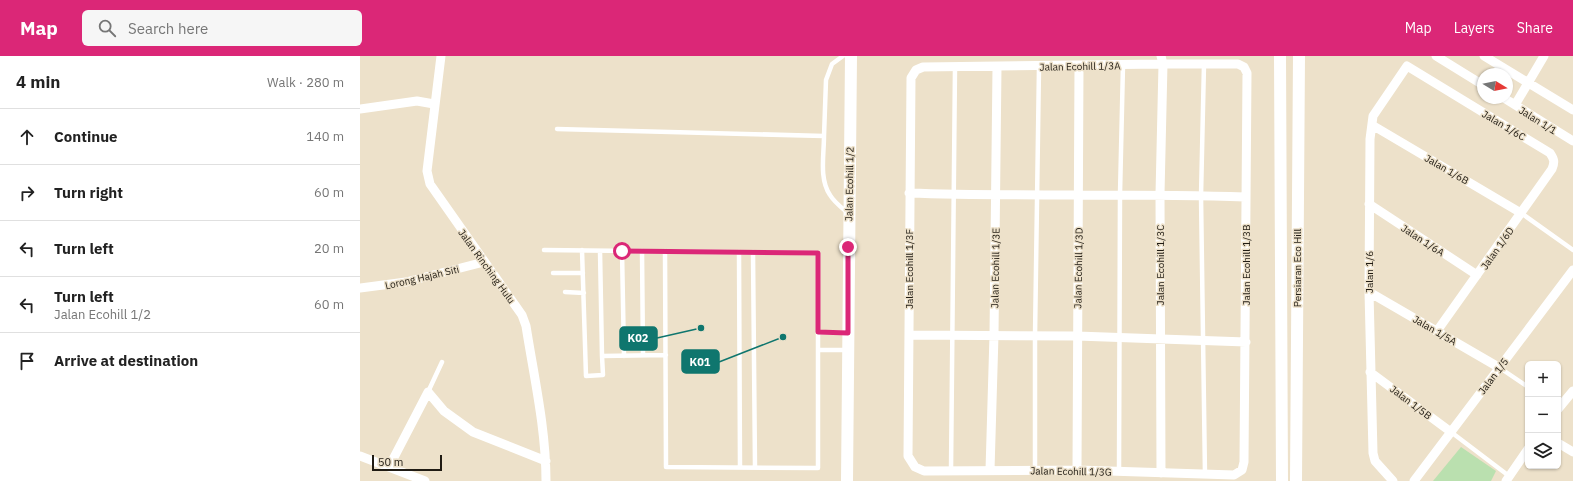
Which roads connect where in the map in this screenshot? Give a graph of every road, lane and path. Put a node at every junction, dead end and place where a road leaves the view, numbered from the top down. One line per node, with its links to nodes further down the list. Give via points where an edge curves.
1 (441, 56): 21 (street, Jalan Rinching Hulu)
2 (843, 56): 27 (lane, via 832,64 826,80)
3 (851, 56): 41 (street, Jalan Ecohill 1/2)
4 (1299, 56): 108 (street, Persiaran Eco Hill)
5 (1436, 56): 19 (street)
6 (1484, 56): 20 (street)
7 (1544, 56): 20 (street)
8 (1278, 58): 107 (street)
9 (1162, 60): 10 (street, Jalan Ecohill 1/3A); 11 (street, Jalan Ecohill 1/3A); 32 (street, Jalan Ecohill 1/3C)
10 (1204, 64): 17 (street, Jalan Ecohill 1/3A, via 1238,64); 37 (lane)
11 (1123, 65): 12 (street, Jalan Ecohill 1/3A); 31 (lane)
12 (1079, 66): 16 (street, Jalan Ecohill 1/3A); 35 (street, Jalan Ecohill 1/3D)
13 (1407, 66): 25 (street, Jalan 1/6, via 1373,116); 29 (street, Jalan 1/6C, via 1550,152)
14 (955, 67): 15 (street, Jalan Ecohill 1/3A); 18 (street, Jalan Ecohill 1/3A, via 923,67); 33 (lane)
15 (997, 67): 16 (street, Jalan Ecohill 1/3A); 36 (street, Jalan Ecohill 1/3E)
16 (1039, 67): 34 (lane)
17 (1244, 67): 38 (street, Jalan Ecohill 1/3B, via 1247,73)
18 (916, 70): 30 (street, Jalan Ecohill 1/3F, via 911,78)
19 (1477, 81)
20 (1528, 83): 22 (street); 24 (street)
21 (434, 104): 23 (street, via 417,101); 51 (street, Jalan Rinching Hulu, via 427,171 430,184)
22 (1514, 105): 28 (street, Jalan 1/1)
23 (360, 110)
24 (1573, 110)
25 (1372, 125): 39 (street, Jalan 1/6); 40 (street, Jalan 1/6B)
26 (557, 129): 27 (lane)
27 (824, 136): 41 (lane, via 825,185 830,196)
28 (1573, 141)
29 (1554, 164): 40 (street, Jalan 1/6D)
30 (909, 193): 33 (street); 63 (street, Jalan Ecohill 1/3F)
31 (1120, 194): 32 (street); 35 (street); 68 (lane)
32 (1160, 194): 37 (street); 69 (street, Jalan Ecohill 1/3C)
33 (955, 195): 36 (street); 64 (lane)
34 (1037, 195): 35 (street); 36 (street); 66 (lane)
35 (1080, 195): 67 (street, Jalan Ecohill 1/3D)
36 (997, 196): 65 (street, Jalan Ecohill 1/3E)
37 (1202, 196): 38 (street); 70 (lane)
38 (1246, 197): 71 (street, Jalan Ecohill 1/3B)
39 (1369, 204): 54 (street, Jalan 1/6A); 58 (street, Jalan 1/6)
40 (1522, 213): 45 (lane); 54 (street, Jalan 1/6D)
41 (849, 214): 62 (street, Jalan Ecohill 1/2)
42 (544, 250): 43 (lane)
43 (582, 250): 44 (lane); 53 (lane)
44 (600, 250): 46 (lane); 76 (lane)
45 (1573, 250)
46 (622, 251): 47 (lane); 77 (lane)
47 (642, 251): 48 (lane); 74 (lane)
48 (665, 251): 49 (lane); 75 (lane)
49 (739, 252): 50 (lane); 93 (lane)
50 (754, 252): 61 (lane, via 818,253); 94 (lane)
51 (484, 262): 56 (street, Lorong Hajah Siti, via 406,282); 90 (street, Jalan Rinching Hulu, via 520,312 526,326)
52 (553, 273): 53 (lane)
53 (583, 273): 59 (lane)
54 (1477, 275): 60 (street, Jalan 1/6D)
55 (1571, 276): 79 (street, Jalan 1/5)
56 (360, 288)
57 (565, 292): 59 (lane)
58 (1369, 292): 60 (street, Jalan 1/5A); 80 (street, Jalan 1/6)
59 (584, 293): 76 (lane, via 586,376 603,376)
60 (1437, 331): 79 (street, Jalan 1/5A)
61 (818, 332): 62 (lane); 72 (lane)
62 (848, 333): 73 (street, Jalan Ecohill 1/2)
63 (909, 335): 64 (street); 95 (street, Jalan Ecohill 1/3F, via 908,456)
64 (951, 335): 65 (street); 99 (lane)
65 (994, 335): 66 (street); 96 (street, Jalan Ecohill 1/3E)
66 (1035, 336): 67 (street); 97 (lane)
67 (1077, 336): 68 (street); 98 (street, Jalan Ecohill 1/3D)
68 (1120, 338): 69 (street); 100 (lane)
69 (1160, 339): 70 (street); 101 (street, Jalan Ecohill 1/3C)
70 (1204, 340): 71 (street); 102 (lane)
71 (1246, 342): 91 (street, Jalan Ecohill 1/3B)
72 (818, 350): 73 (lane); 94 (lane, via 818,468)
73 (848, 350): 106 (street, Jalan Ecohill 1/2)
74 (643, 355): 75 (lane); 77 (lane)
75 (666, 355): 93 (lane, via 666,467)
76 (602, 356): 77 (lane)
77 (624, 356)
78 (442, 362): 83 (lane)
79 (1500, 368): 81 (lane); 85 (street, Jalan 1/5)
80 (1370, 372): 85 (street, Jalan 1/5B); 109 (street, Jalan 1/6, via 1375,461)
81 (1525, 385)
82 (1573, 391): 84 (street)
83 (426, 395): 90 (street, via 473,432); 92 (street)
84 (1561, 405)
85 (1451, 432): 103 (lane); 110 (street, Jalan 1/5)
86 (1561, 445): 87 (street)
87 (1573, 452)
88 (1525, 453): 103 (street)
89 (360, 456): 92 (street)
90 (546, 461): 105 (street, Jalan Rinching Hulu)
91 (1244, 462): 102 (street, Jalan Ecohill 1/3G, via 1242,470 1234,475)
92 (389, 467): 104 (street)
93 (740, 467): 94 (lane)
94 (755, 467)
95 (915, 467): 99 (street, Jalan Ecohill 1/3G, via 924,471)
96 (990, 470): 97 (street, Jalan Ecohill 1/3G); 99 (street, Jalan Ecohill 1/3G)
97 (1035, 470): 98 (street, Jalan Ecohill 1/3G)
98 (1077, 470): 100 (street, Jalan Ecohill 1/3G)
99 (951, 471)
100 (1119, 472): 101 (street, Jalan Ecohill 1/3G)
101 (1161, 473): 102 (street, Jalan Ecohill 1/3G)
102 (1205, 475)
103 (1507, 479)
104 (425, 481)
105 (546, 481)
106 (847, 481)
107 (1282, 481)
108 (1296, 481)
109 (1394, 481)
110 (1414, 481)

